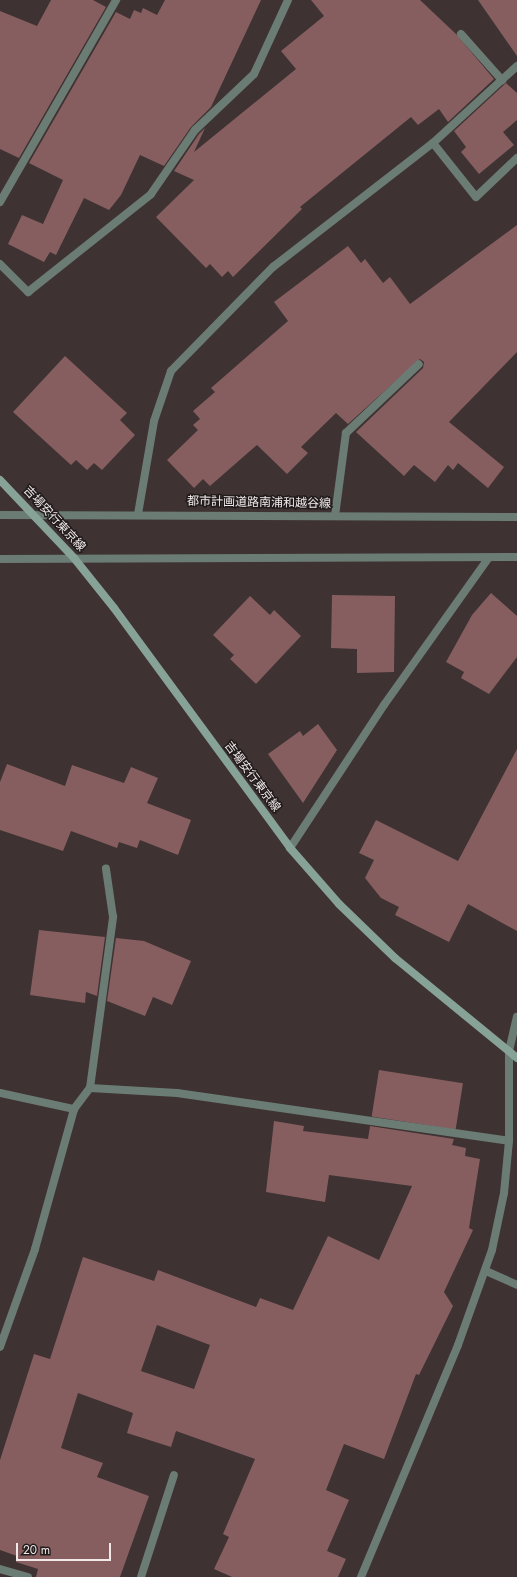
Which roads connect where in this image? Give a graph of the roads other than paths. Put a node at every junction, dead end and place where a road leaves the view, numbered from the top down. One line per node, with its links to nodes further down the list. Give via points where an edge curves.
1 (116, 0): 8 (street)
2 (288, 0): 9 (street, via 254,74 195,130 151,194 28,292)
3 (461, 34): 5 (street)
4 (517, 66): 5 (street)
5 (502, 80): 6 (street)
6 (433, 143): 7 (street, via 476,197); 12 (street, via 273,267 171,370 154,421)
7 (517, 158)
8 (0, 202)
9 (0, 264)
10 (419, 364): 15 (street, via 346,433)
11 (0, 480): 14 (main road, 吉場安行東京線)
12 (138, 514): 14 (street, 都市計画道路南浦和越谷線); 15 (street, 都市計画道路南浦和越谷線)
13 (0, 515): 14 (street, 都市計画道路南浦和越谷線)
14 (31, 515): 19 (main road, 吉場安行東京線)
15 (335, 516): 16 (street, 都市計画道路南浦和越谷線)
16 (517, 517)
17 (489, 557): 18 (street); 19 (street); 21 (street, via 384,705)
18 (517, 557)
19 (74, 558): 20 (street); 21 (main road, 吉場安行東京線, via 114,608)
20 (0, 559)
21 (290, 848): 24 (main road, 吉場安行東京線, via 339,904 395,958)
22 (106, 869): 26 (street, via 113,917)
23 (517, 1017): 24 (street)
24 (508, 1051): 25 (main road, 吉場安行東京線); 29 (street)
25 (517, 1058)
26 (90, 1088): 28 (street); 29 (street, via 177,1093)
27 (0, 1093): 28 (street)
28 (74, 1109): 32 (street, via 35,1250)
29 (509, 1142): 30 (street, via 504,1193)
30 (486, 1271): 31 (street); 37 (street, via 458,1346)
31 (517, 1285)
32 (0, 1347)
33 (174, 1475): 36 (street)
34 (0, 1569): 35 (street)
35 (28, 1577)
36 (141, 1577)
37 (361, 1577)

